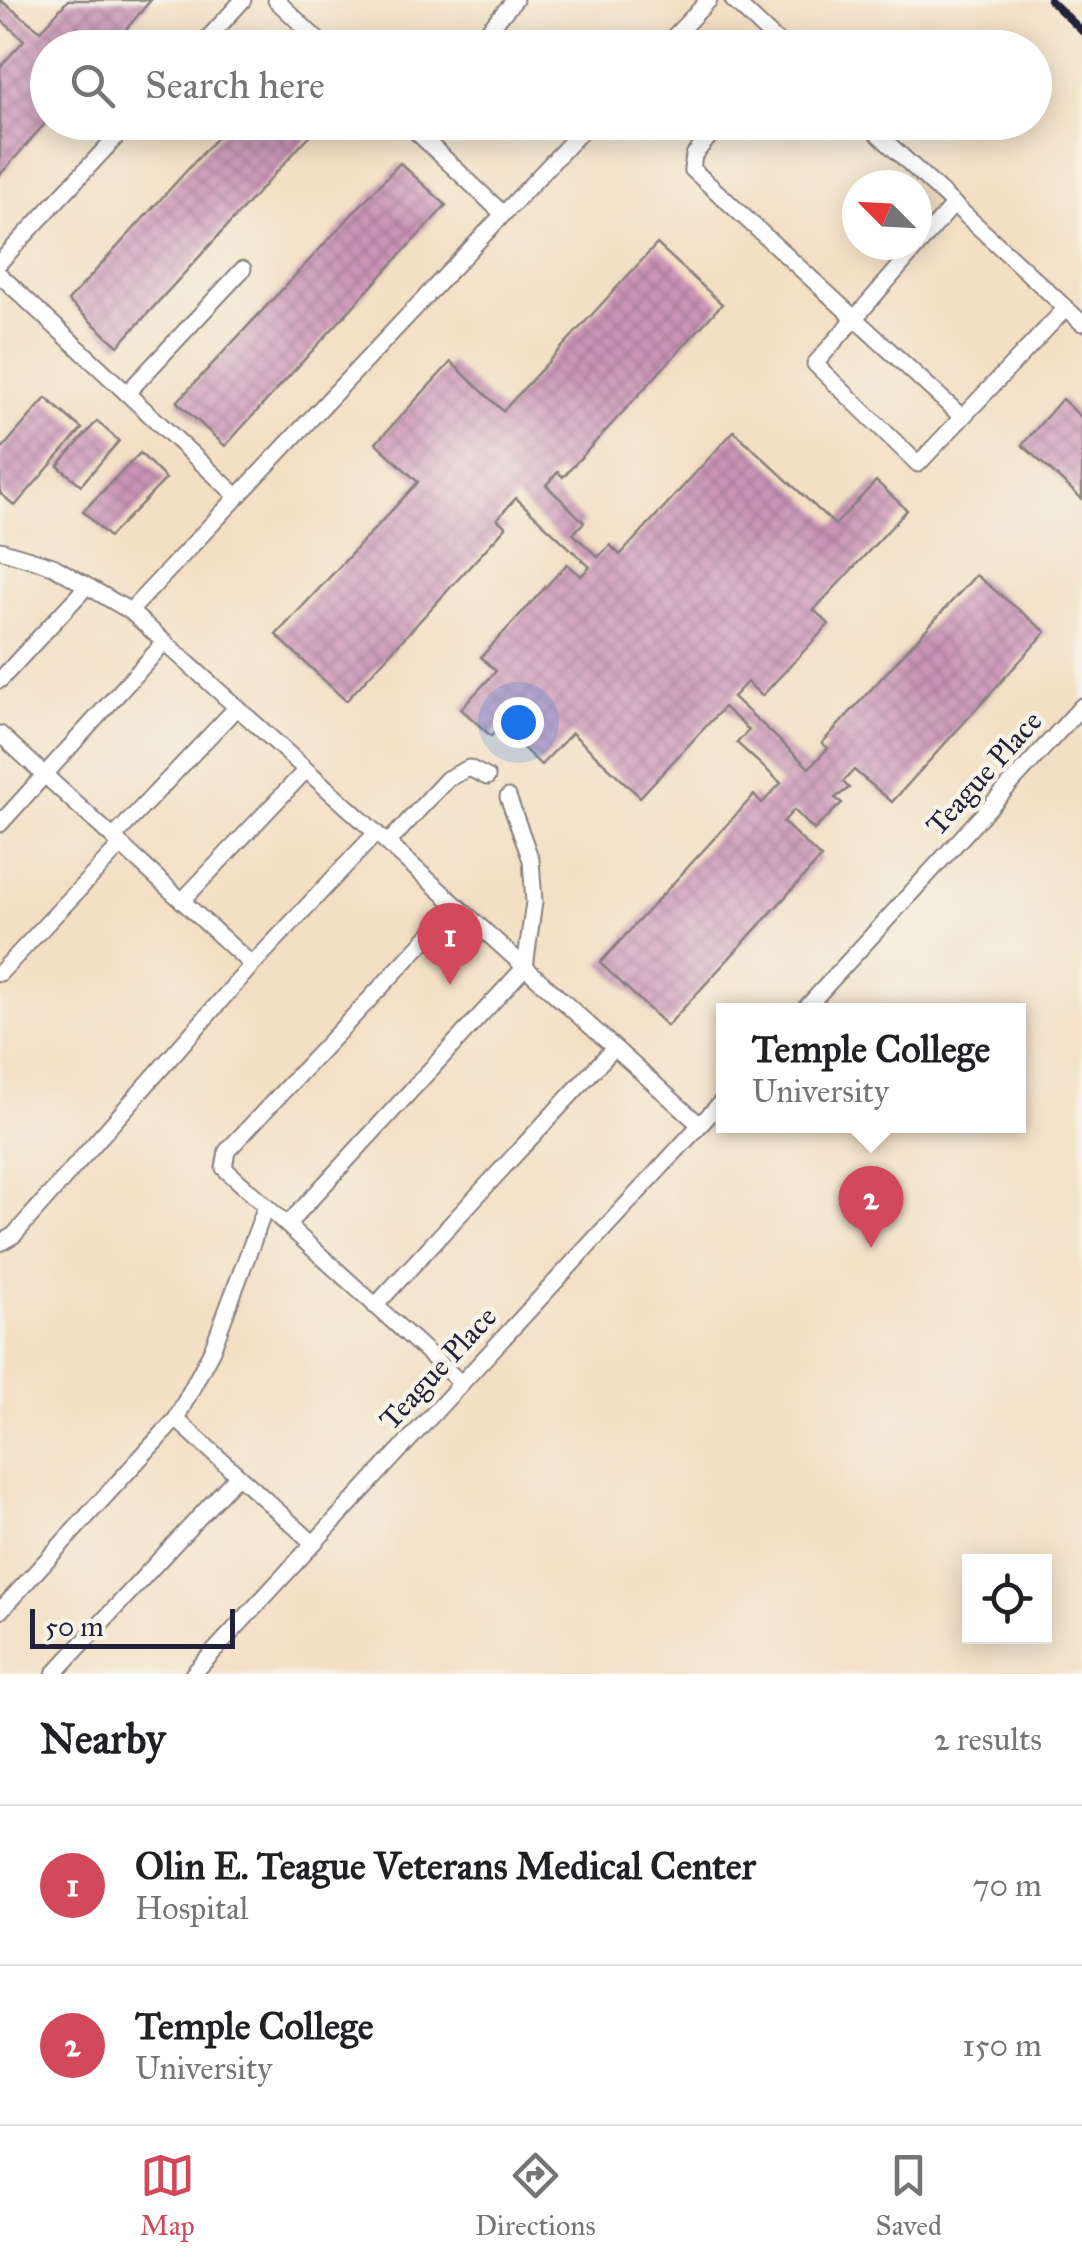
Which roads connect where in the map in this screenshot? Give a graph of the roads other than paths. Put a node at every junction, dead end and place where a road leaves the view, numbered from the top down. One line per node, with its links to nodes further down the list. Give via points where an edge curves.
1 (243, 0): 6 (lane)
2 (276, 0): 7 (lane)
3 (515, 0): 8 (lane)
4 (709, 0): 9 (lane)
5 (733, 0): 10 (lane)
6 (216, 30)
7 (307, 30)
8 (488, 30)
9 (680, 30)
10 (765, 30)
11 (113, 140): 18 (lane)
12 (425, 140): 17 (lane)
13 (573, 140): 17 (lane)
14 (706, 140): 22 (lane, via 692,169)
15 (885, 140): 16 (lane)
16 (954, 204): 21 (lane); 22 (lane)
17 (502, 213): 26 (lane)
18 (0, 262)
19 (243, 269): 24 (lane)
20 (0, 275): 24 (lane)
21 (1066, 308): 23 (lane); 25 (lane)
22 (855, 315): 25 (lane); 25 (lane, via 815,364 918,464)
23 (1082, 323)
24 (127, 393): 26 (lane)
25 (962, 417)
26 (238, 496): 29 (lane)
27 (0, 550): 28 (lane, via 53,566)
28 (86, 586): 29 (lane); 31 (lane)
29 (130, 611): 30 (lane)
30 (165, 642): 33 (lane); 36 (lane)
31 (0, 680)
32 (1082, 706): 47 (lane, Teague Place)
33 (237, 707): 35 (lane); 41 (lane)
34 (0, 734): 36 (lane)
35 (306, 770): 40 (lane); 42 (lane)
36 (45, 774): 39 (lane); 41 (lane)
37 (487, 777): 40 (lane, via 469,768 447,779)
38 (508, 796): 45 (lane, via 530,860 534,902)
39 (0, 824)
40 (382, 838): 43 (lane); 44 (lane)
41 (117, 841): 42 (lane); 46 (lane)
42 (182, 901): 44 (lane)
43 (457, 906): 45 (lane); 51 (lane, via 227,1152 224,1168)
44 (252, 964): 53 (lane, via 14,1235)
45 (525, 968): 48 (lane); 52 (lane)
46 (0, 973)
47 (810, 1003)
48 (614, 1048): 50 (lane); 54 (lane)
49 (716, 1108): 50 (lane, Teague Place)
50 (700, 1125): 55 (lane, Teague Place)
51 (266, 1206): 52 (lane); 56 (lane, via 212,1350)
52 (287, 1225): 54 (lane)
53 (0, 1242)
54 (375, 1306): 55 (lane)
55 (460, 1383): 58 (lane, Teague Place)
56 (176, 1420): 57 (lane); 59 (lane)
57 (238, 1475): 58 (lane); 60 (lane)
58 (313, 1543): 61 (lane, Teague Place)
59 (0, 1610)
60 (54, 1674)
61 (193, 1674)

